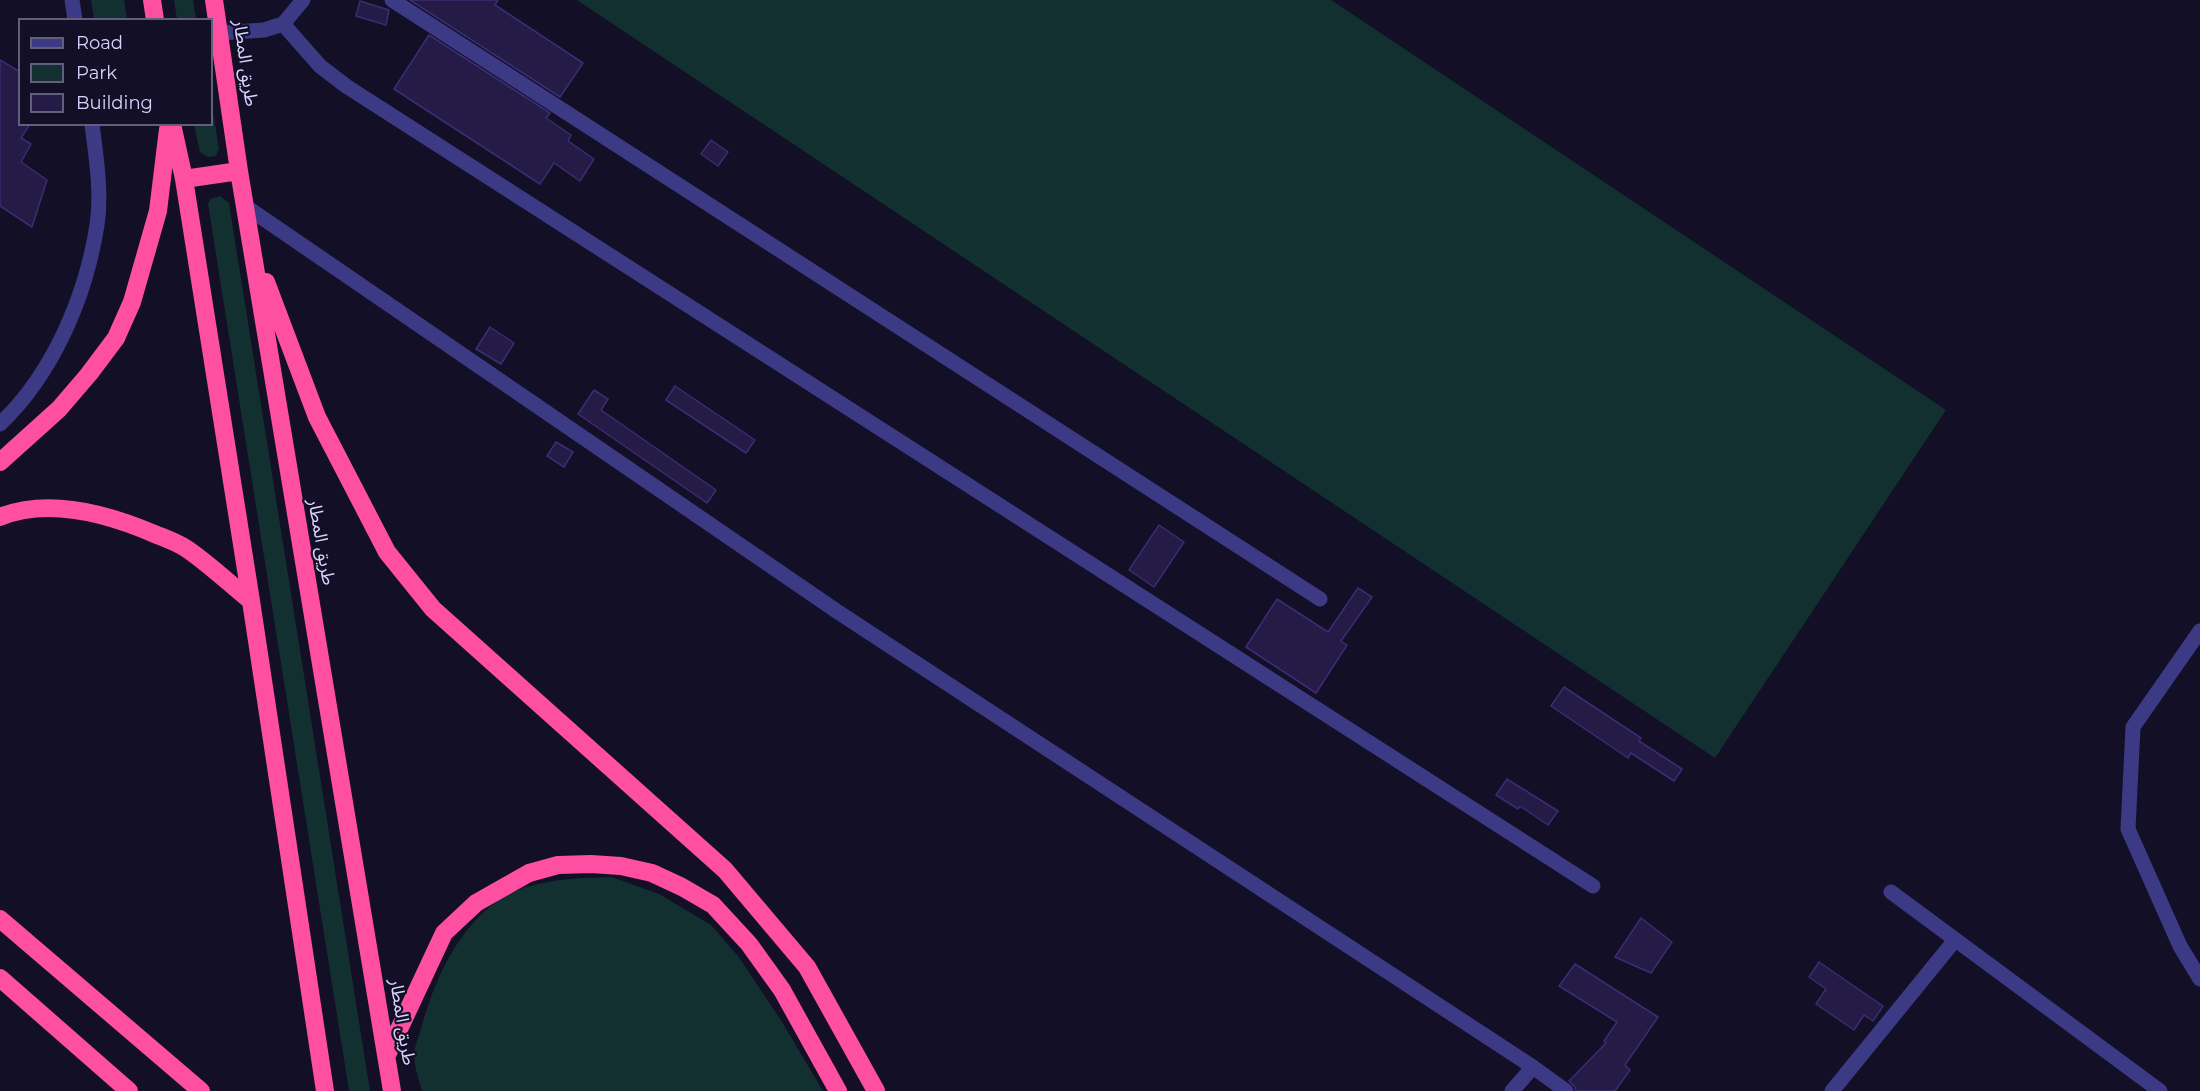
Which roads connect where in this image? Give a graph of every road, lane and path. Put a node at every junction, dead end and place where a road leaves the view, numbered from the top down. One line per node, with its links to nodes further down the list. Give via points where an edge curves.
1 (72, 0): 6 (street)
2 (152, 0): 7 (highway)
3 (214, 0): 9 (highway, طريق المطار)
4 (303, 0): 8 (street)
5 (392, 0): 20 (street)
6 (75, 18)
7 (155, 18)
8 (283, 24): 9 (street, via 264,30); 23 (street, via 320,66 346,86)
9 (219, 33): 13 (highway, طريق المطار)
10 (92, 126): 17 (street, via 97,223 78,300 50,358)
11 (170, 126): 18 (highway, via 158,211 132,302 116,338 59,410)
12 (171, 126): 14 (highway)
13 (239, 171): 14 (highway); 15 (highway, طريق المطار)
14 (184, 179): 21 (highway)
15 (245, 206): 16 (highway, طريق المطار); 30 (street, via 838,612)
16 (252, 245): 29 (highway, طريق المطار); 36 (highway, via 317,417 387,552 433,609 725,870 807,967)
17 (0, 424)
18 (0, 462)
19 (0, 517): 21 (highway, via 47,509 86,511 127,522 185,548)
20 (1320, 599)
21 (251, 602): 33 (highway)
22 (2200, 631): 28 (street, via 2133,728 2128,829 2180,946)
23 (1593, 886)
24 (1891, 892): 26 (street)
25 (0, 919): 32 (highway)
26 (1955, 940): 39 (street); 40 (street)
27 (0, 978): 31 (highway)
28 (2200, 979)
29 (387, 1055): 34 (highway, طريق المطار); 35 (highway, via 444,933 476,903 529,873 558,865 621,866 652,873 713,905 749,944 782,990)
30 (1533, 1067): 37 (street); 38 (street)
31 (129, 1091)
32 (201, 1091)
33 (326, 1091)
34 (392, 1091)
35 (838, 1091)
36 (876, 1091)
37 (1512, 1091)
38 (1566, 1091)
39 (1832, 1091)
40 (2160, 1091)

